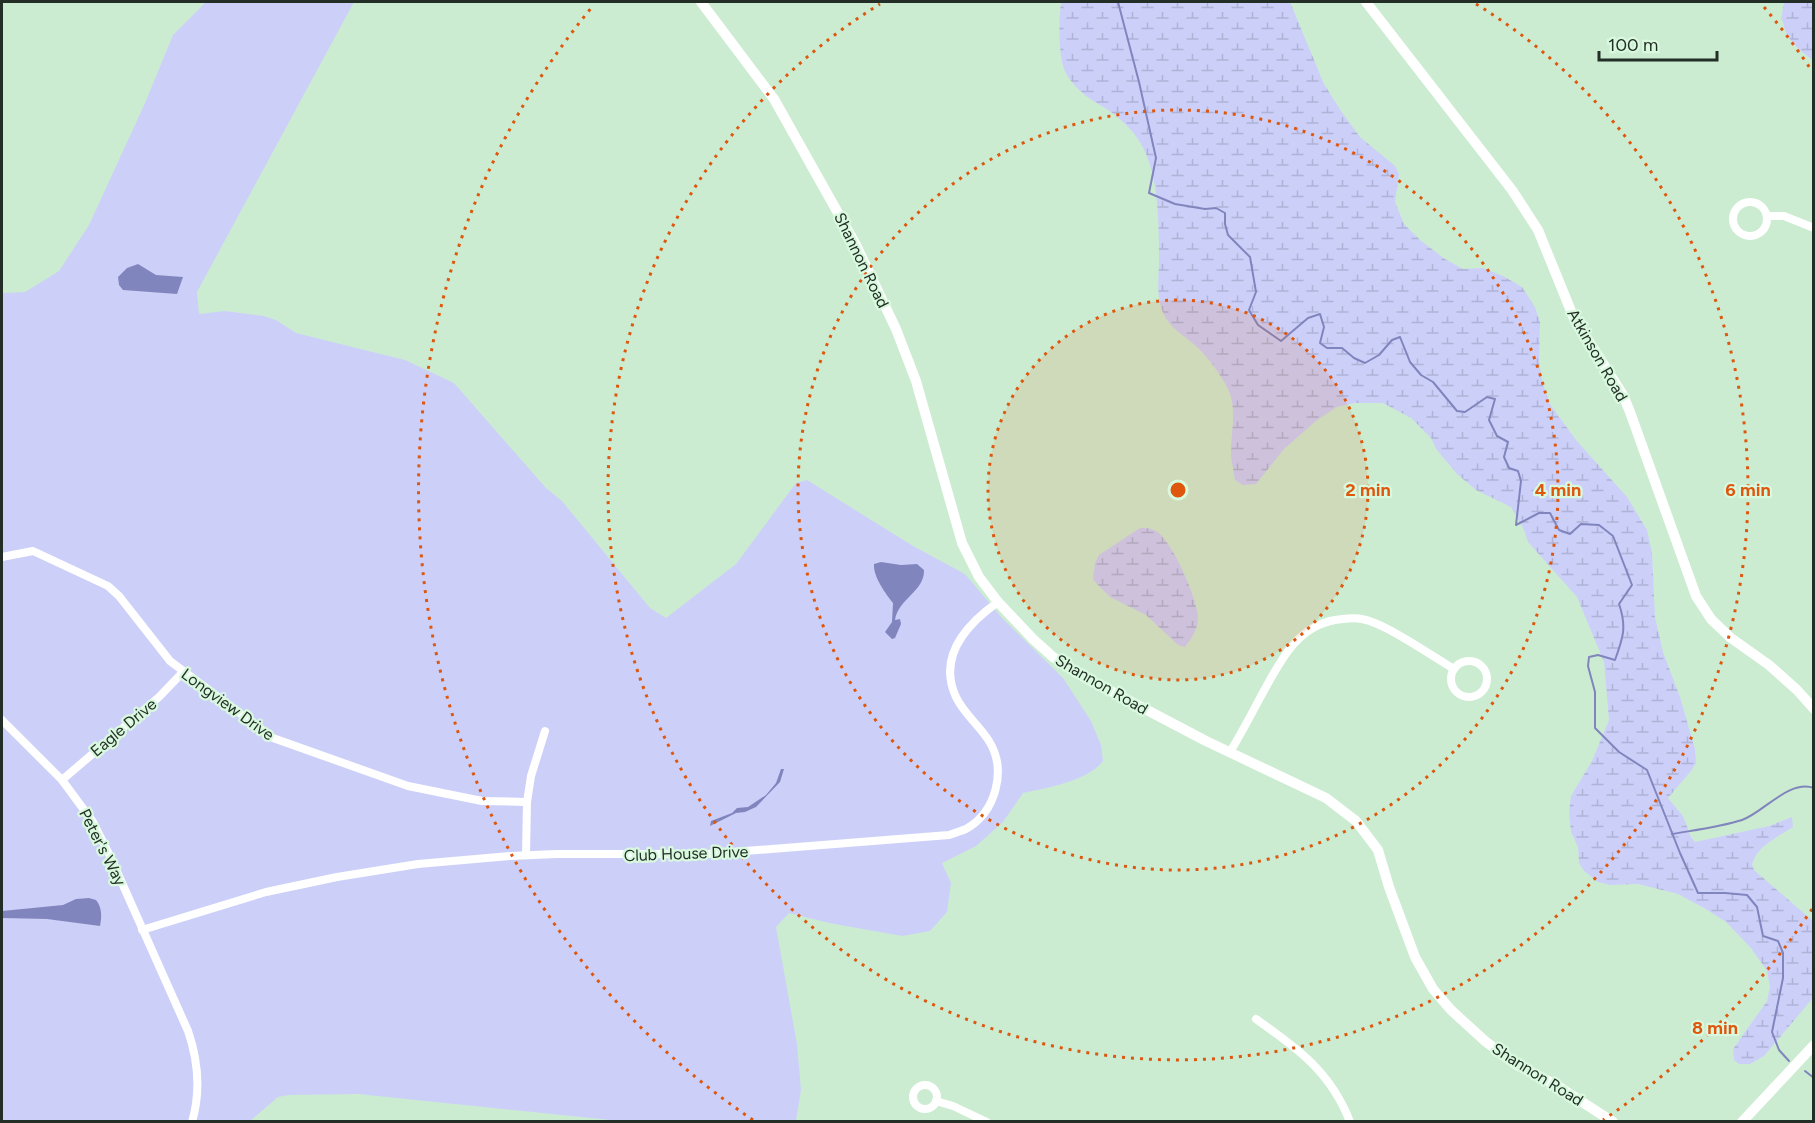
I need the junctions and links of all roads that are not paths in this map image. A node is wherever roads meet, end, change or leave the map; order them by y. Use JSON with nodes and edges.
{"nodes":[{"id":1,"x":701,"y":2,"type":"edge"},
{"id":2,"x":1366,"y":2,"type":"edge"},
{"id":3,"x":1767,"y":216,"type":"junction"},
{"id":4,"x":1814,"y":228,"type":"edge"},
{"id":5,"x":2,"y":558,"type":"edge"},
{"id":6,"x":998,"y":602,"type":"junction"},
{"id":7,"x":1454,"y":669,"type":"junction"},
{"id":8,"x":183,"y":672,"type":"junction"},
{"id":9,"x":1814,"y":709,"type":"edge"},
{"id":10,"x":2,"y":720,"type":"edge"},
{"id":11,"x":545,"y":731,"type":"dead end"},
{"id":12,"x":1230,"y":752,"type":"junction"},
{"id":13,"x":62,"y":780,"type":"junction"},
{"id":14,"x":527,"y":802,"type":"junction"},
{"id":15,"x":526,"y":855,"type":"junction"},
{"id":16,"x":142,"y":930,"type":"junction"},
{"id":17,"x":1256,"y":1019,"type":"dead end"},
{"id":18,"x":1814,"y":1045,"type":"edge"},
{"id":19,"x":936,"y":1101,"type":"dead end"},
{"id":20,"x":192,"y":1122,"type":"edge"},
{"id":21,"x":987,"y":1122,"type":"edge"},
{"id":22,"x":1350,"y":1122,"type":"edge"},
{"id":23,"x":1613,"y":1122,"type":"edge"},
{"id":24,"x":1742,"y":1122,"type":"edge"}],
"edges":[{"from":1,"to":6,"type":"street","name":"Shannon Road"},
{"from":2,"to":9,"type":"street","name":"Atkinson Road"},
{"from":3,"to":3,"type":"street"},
{"from":3,"to":4,"type":"street"},
{"from":5,"to":8,"type":"street","name":"Longview Drive"},
{"from":6,"to":12,"type":"street","name":"Shannon Road"},
{"from":6,"to":15,"type":"street","name":"Club House Drive"},
{"from":7,"to":7,"type":"street"},
{"from":7,"to":12,"type":"street"},
{"from":8,"to":13,"type":"street","name":"Eagle Drive"},
{"from":8,"to":14,"type":"street","name":"Longview Drive"},
{"from":10,"to":13,"type":"street","name":"Peter's Way"},
{"from":11,"to":14,"type":"street"},
{"from":12,"to":23,"type":"street","name":"Shannon Road"},
{"from":13,"to":16,"type":"street","name":"Peter's Way"},
{"from":14,"to":15,"type":"street"},
{"from":15,"to":16,"type":"street","name":"Club House Drive"},
{"from":16,"to":20,"type":"street","name":"Peter's Way"},
{"from":17,"to":22,"type":"street"},
{"from":18,"to":24,"type":"street"},
{"from":19,"to":21,"type":"street"}]}
